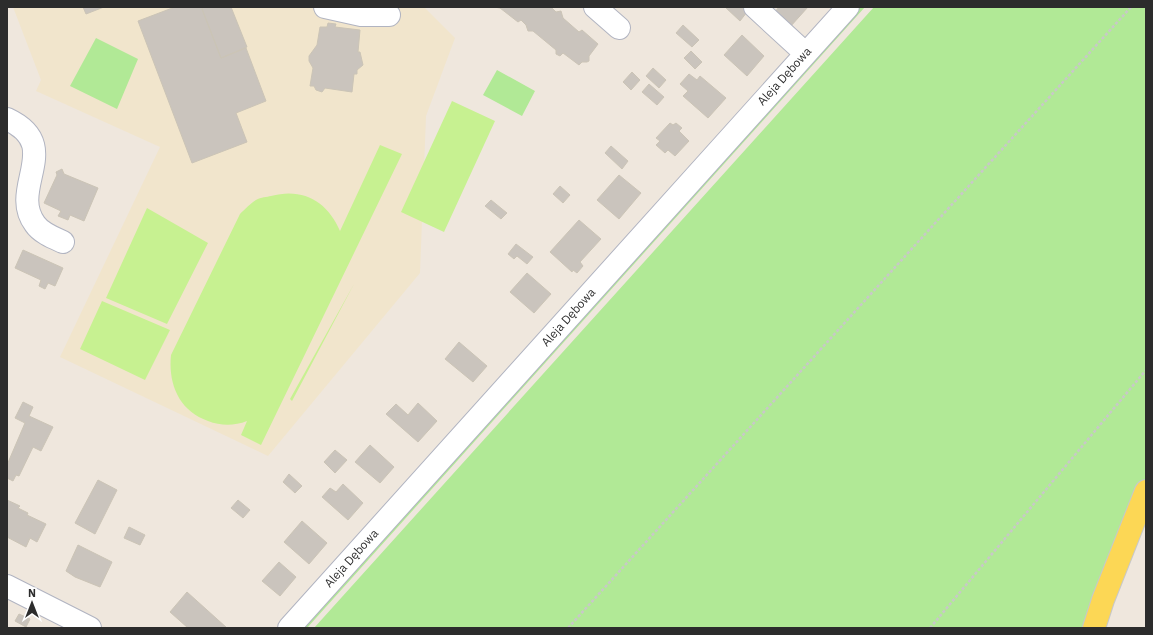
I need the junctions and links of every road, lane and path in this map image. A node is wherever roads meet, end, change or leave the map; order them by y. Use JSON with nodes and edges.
{"nodes":[{"id":1,"x":325,"y":7,"type":"edge"},
{"id":2,"x":595,"y":7,"type":"edge"},
{"id":3,"x":755,"y":7,"type":"edge"},
{"id":4,"x":848,"y":7,"type":"edge"},
{"id":5,"x":1130,"y":7,"type":"edge"},
{"id":6,"x":388,"y":15,"type":"dead end"},
{"id":7,"x":619,"y":28,"type":"dead end"},
{"id":8,"x":805,"y":53,"type":"junction"},
{"id":9,"x":7,"y":119,"type":"edge"},
{"id":10,"x":63,"y":242,"type":"dead end"},
{"id":11,"x":1146,"y":370,"type":"edge"},
{"id":12,"x":1146,"y":491,"type":"edge"},
{"id":13,"x":7,"y":586,"type":"edge"},
{"id":14,"x":90,"y":628,"type":"edge"},
{"id":15,"x":289,"y":628,"type":"edge"},
{"id":16,"x":568,"y":628,"type":"edge"},
{"id":17,"x":930,"y":628,"type":"edge"},
{"id":18,"x":1094,"y":628,"type":"edge"}],
"edges":[{"from":1,"to":6,"type":"street"},
{"from":2,"to":7,"type":"street"},
{"from":3,"to":8,"type":"street"},
{"from":4,"to":8,"type":"street","name":"Aleja Dębowa"},
{"from":5,"to":16,"type":"path"},
{"from":8,"to":15,"type":"street","name":"Aleja Dębowa"},
{"from":9,"to":10,"type":"street"},
{"from":11,"to":17,"type":"path"},
{"from":12,"to":18,"type":"main road"},
{"from":13,"to":14,"type":"street"}]}
